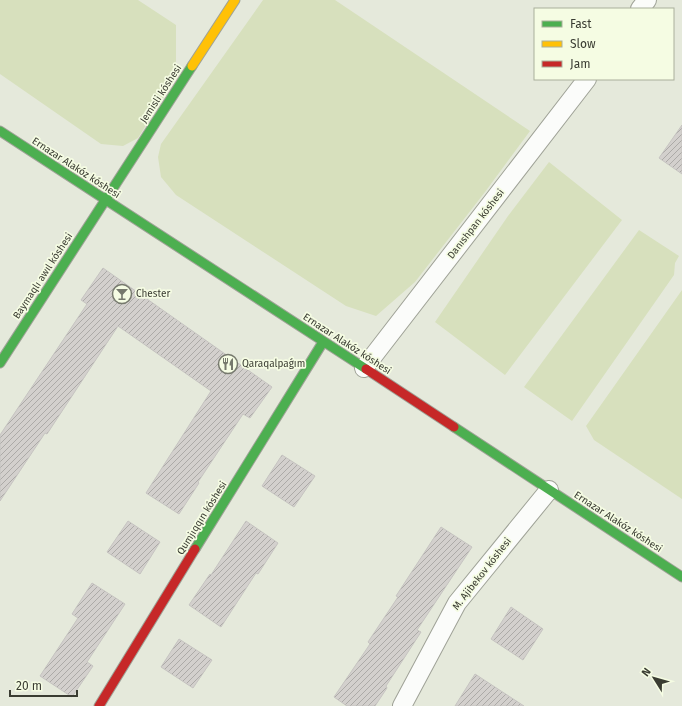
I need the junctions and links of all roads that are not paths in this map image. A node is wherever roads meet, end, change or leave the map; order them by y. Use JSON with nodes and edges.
{"nodes":[{"id":1,"x":235,"y":0,"type":"edge"},
{"id":2,"x":647,"y":0,"type":"edge"},
{"id":3,"x":641,"y":8,"type":"edge"},
{"id":4,"x":586,"y":80,"type":"edge"},
{"id":5,"x":0,"y":131,"type":"edge"},
{"id":6,"x":105,"y":200,"type":"junction"},
{"id":7,"x":323,"y":342,"type":"junction"},
{"id":8,"x":0,"y":363,"type":"edge"},
{"id":9,"x":364,"y":368,"type":"junction"},
{"id":10,"x":549,"y":490,"type":"junction"},
{"id":11,"x":682,"y":577,"type":"edge"},
{"id":12,"x":99,"y":706,"type":"edge"},
{"id":13,"x":402,"y":706,"type":"edge"}],
"edges":[{"from":1,"to":6,"type":"street","name":"Jemisli kóshesi"},
{"from":2,"to":3,"type":"street"},
{"from":4,"to":9,"type":"street","name":"Danıshpan kóshesi"},
{"from":5,"to":6,"type":"street","name":"Ernazar Alakóz kóshesi"},
{"from":6,"to":7,"type":"street","name":"Ernazar Alakóz kóshesi"},
{"from":6,"to":8,"type":"street","name":"Baymaqlı awıl kóshesi"},
{"from":7,"to":9,"type":"street","name":"Ernazar Alakóz kóshesi"},
{"from":7,"to":12,"type":"street","name":"Qumjıqqın kóshesi"},
{"from":9,"to":10,"type":"street","name":"Ernazar Alakóz kóshesi"},
{"from":10,"to":11,"type":"street","name":"Ernazar Alakóz kóshesi"},
{"from":10,"to":13,"type":"street","name":"M. Ajibekov kóshesi"}]}
